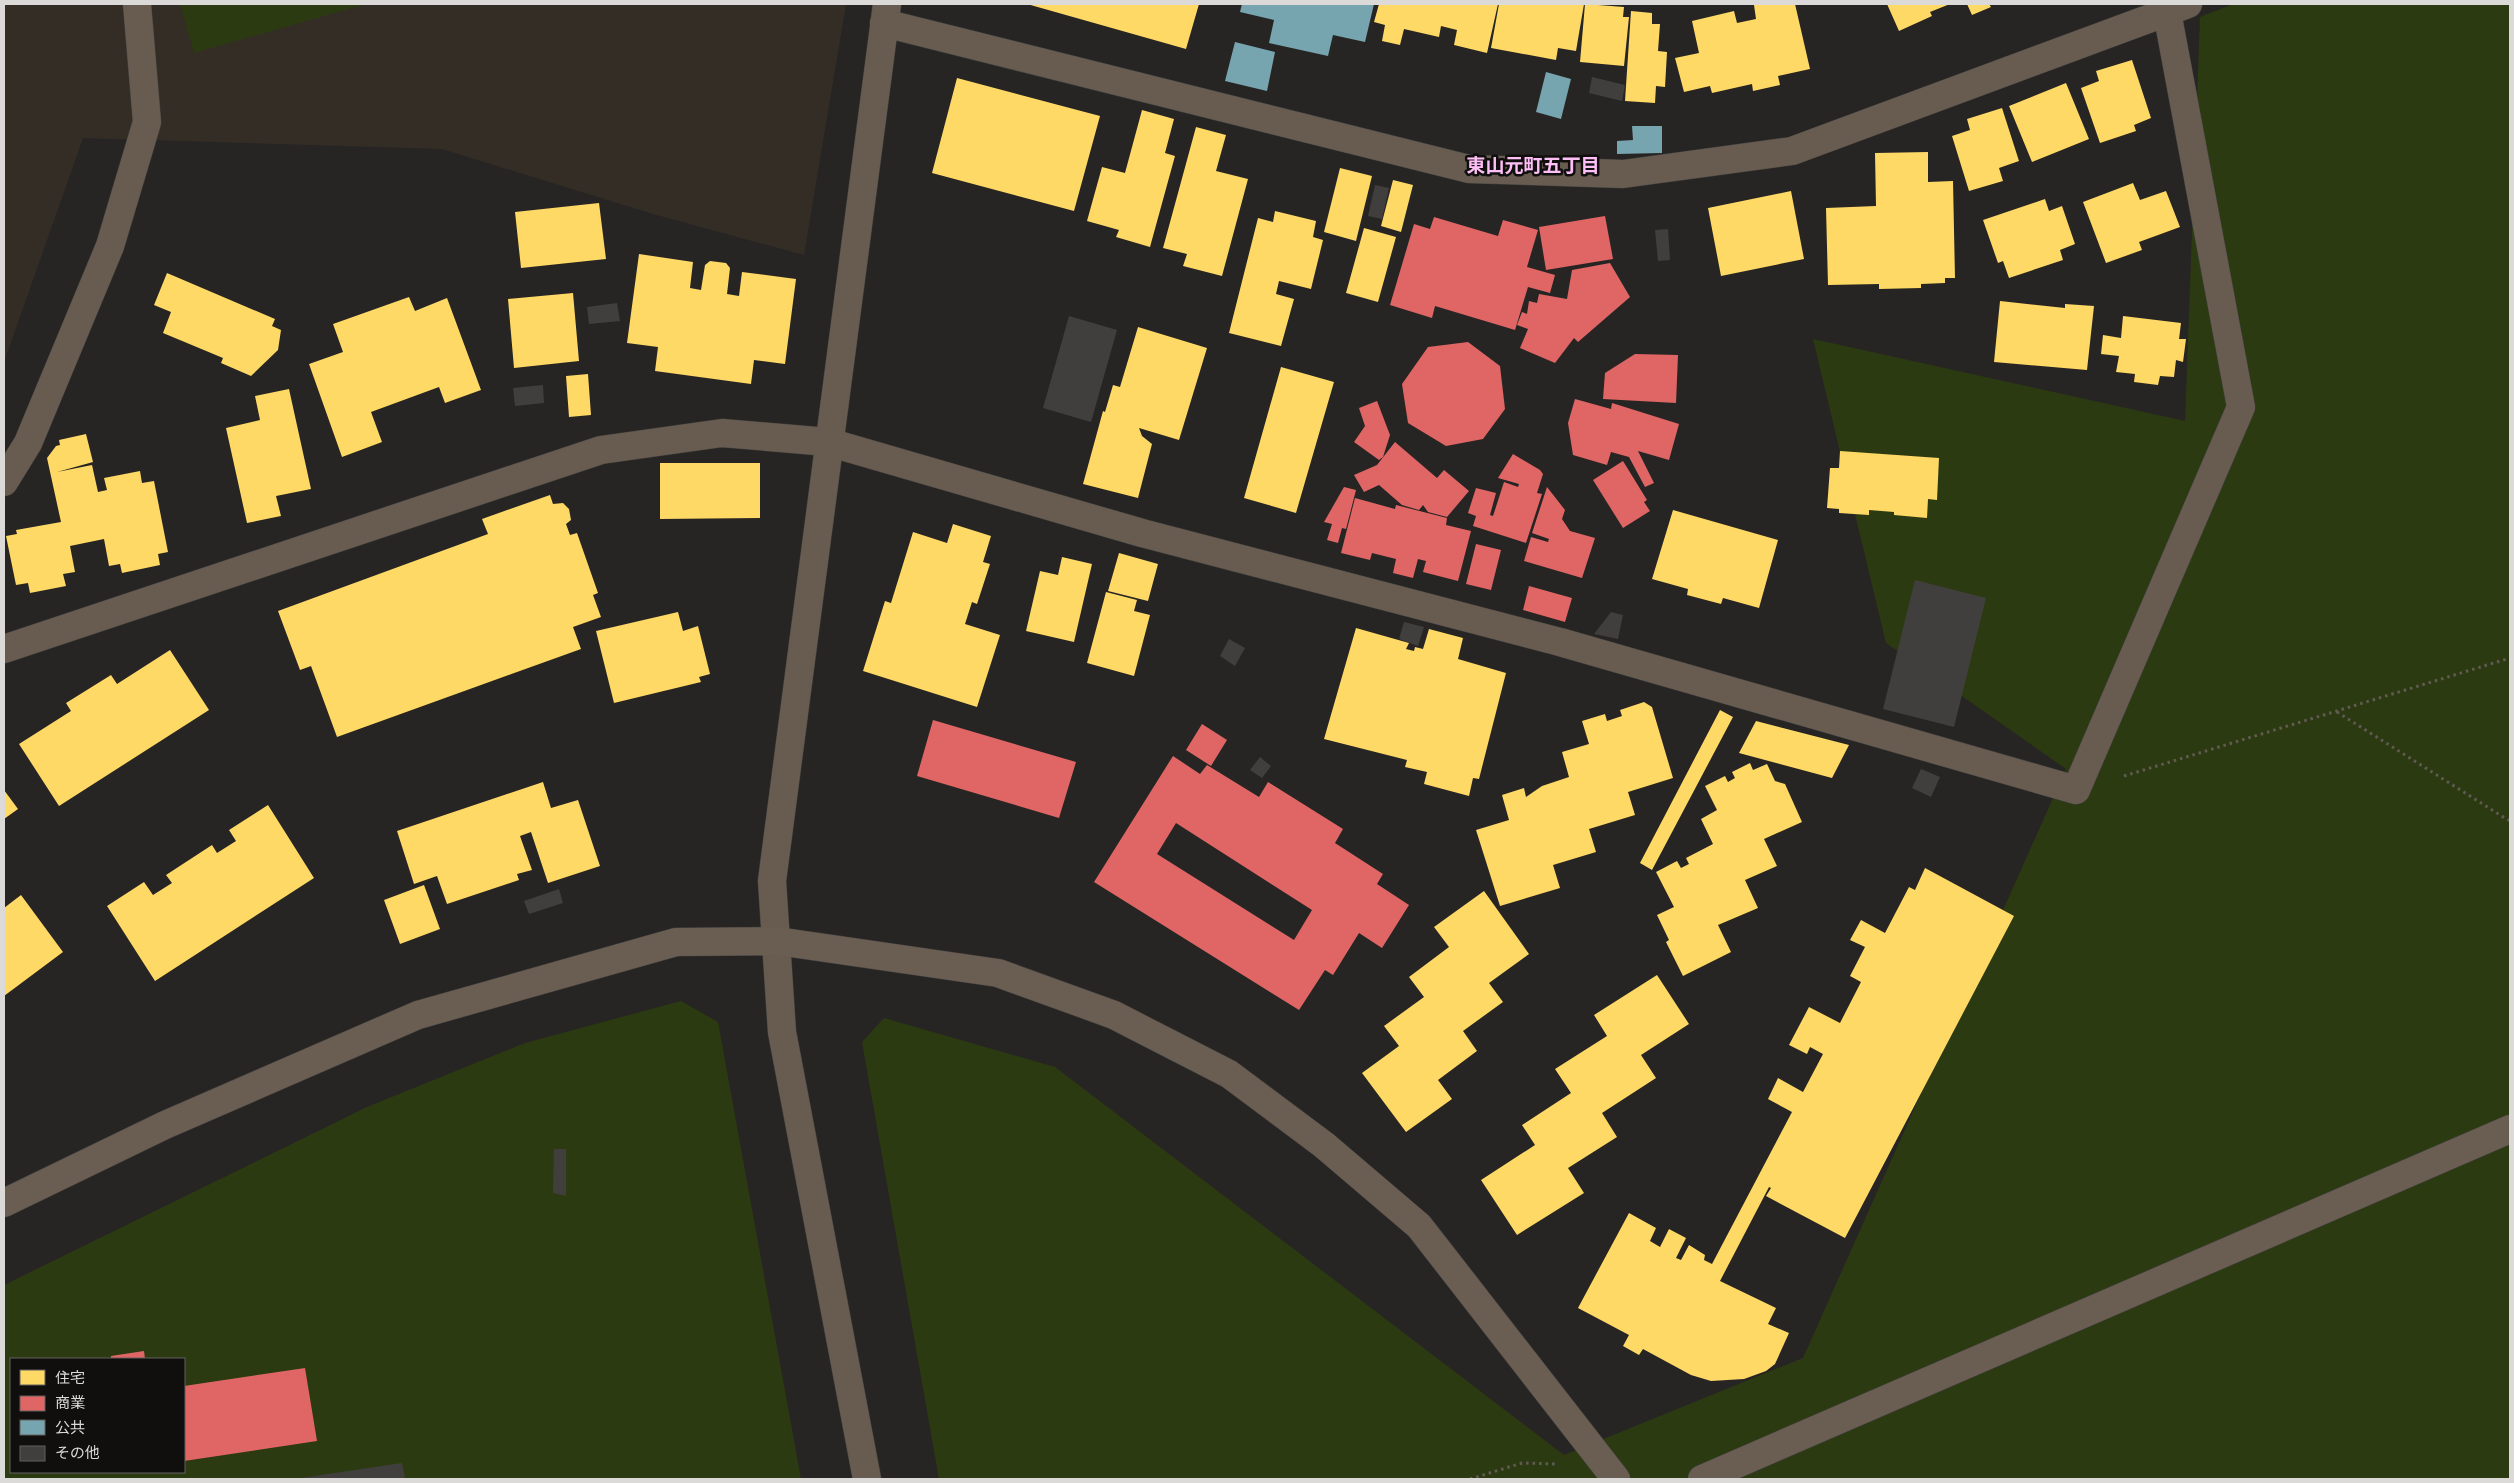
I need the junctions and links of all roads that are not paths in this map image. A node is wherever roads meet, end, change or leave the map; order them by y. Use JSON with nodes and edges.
{"nodes":[{"id":1,"x":137,"y":4,"type":"edge"},
{"id":2,"x":2177,"y":8,"type":"edge"},
{"id":3,"x":886,"y":13,"type":"edge"},
{"id":4,"x":828,"y":442,"type":"junction"},
{"id":5,"x":4,"y":482,"type":"edge"},
{"id":6,"x":4,"y":649,"type":"edge"},
{"id":7,"x":777,"y":941,"type":"junction"},
{"id":8,"x":2510,"y":1130,"type":"edge"},
{"id":9,"x":4,"y":1203,"type":"edge"},
{"id":10,"x":1611,"y":1472,"type":"edge"},
{"id":11,"x":867,"y":1479,"type":"edge"},
{"id":12,"x":1702,"y":1479,"type":"edge"}],
"edges":[{"from":1,"to":5,"type":"street"},
{"from":2,"to":3,"type":"street"},
{"from":2,"to":4,"type":"street"},
{"from":3,"to":4,"type":"street"},
{"from":4,"to":6,"type":"street"},
{"from":4,"to":7,"type":"street"},
{"from":7,"to":9,"type":"street"},
{"from":7,"to":10,"type":"street"},
{"from":7,"to":11,"type":"street"},
{"from":8,"to":12,"type":"street"}]}
